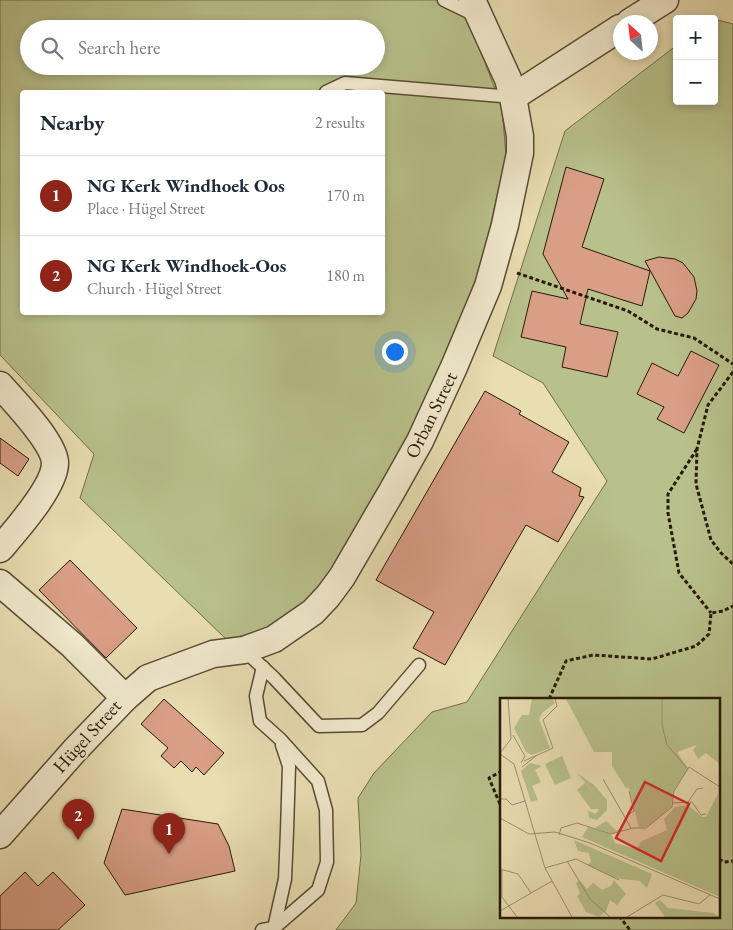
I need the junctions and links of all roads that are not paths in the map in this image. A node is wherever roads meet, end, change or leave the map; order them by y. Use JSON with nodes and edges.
{"nodes":[{"id":1,"x":444,"y":0,"type":"edge"},
{"id":2,"x":665,"y":0,"type":"edge"},
{"id":3,"x":476,"y":8,"type":"edge"},
{"id":4,"x":641,"y":15,"type":"edge"},
{"id":5,"x":613,"y":33,"type":"edge"},
{"id":6,"x":330,"y":90,"type":"edge"},
{"id":7,"x":514,"y":97,"type":"junction"},
{"id":8,"x":0,"y":385,"type":"edge"},
{"id":9,"x":0,"y":548,"type":"edge"},
{"id":10,"x":0,"y":583,"type":"edge"},
{"id":11,"x":253,"y":659,"type":"junction"},
{"id":12,"x":419,"y":665,"type":"dead end"},
{"id":13,"x":125,"y":698,"type":"junction"},
{"id":14,"x":280,"y":739,"type":"junction"},
{"id":15,"x":0,"y":835,"type":"edge"},
{"id":16,"x":268,"y":929,"type":"edge"}],
"edges":[{"from":1,"to":3,"type":"lane"},
{"from":2,"to":4,"type":"street"},
{"from":3,"to":7,"type":"street","name":"Orban Street"},
{"from":5,"to":7,"type":"street"},
{"from":6,"to":7,"type":"lane"},
{"from":7,"to":11,"type":"street","name":"Orban Street"},
{"from":8,"to":9,"type":"street"},
{"from":10,"to":13,"type":"street","name":"Hügel Street"},
{"from":11,"to":12,"type":"lane"},
{"from":11,"to":13,"type":"street","name":"Orban Street"},
{"from":11,"to":14,"type":"lane"},
{"from":13,"to":15,"type":"street","name":"Hügel Street"},
{"from":14,"to":16,"type":"lane"},
{"from":14,"to":16,"type":"lane"}]}
